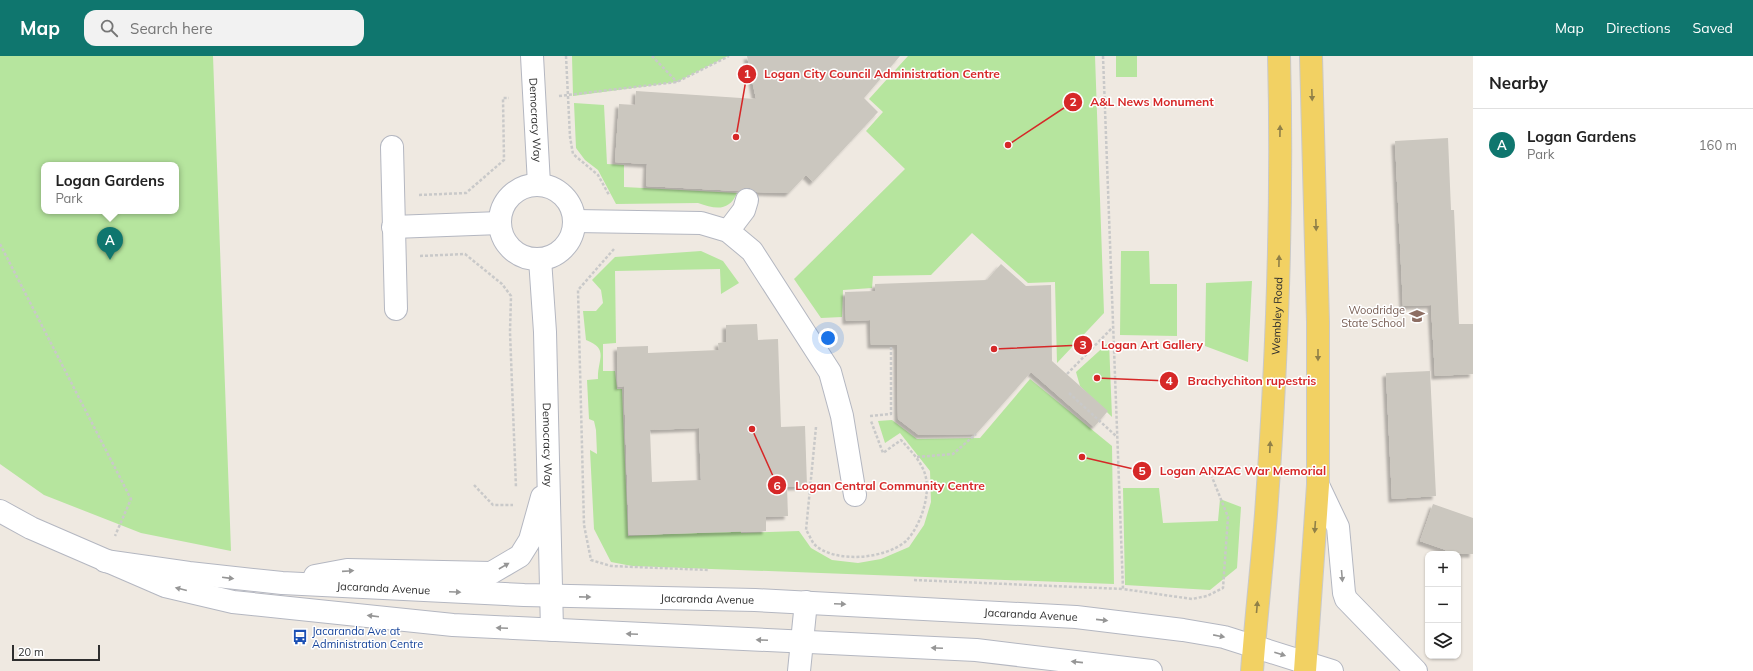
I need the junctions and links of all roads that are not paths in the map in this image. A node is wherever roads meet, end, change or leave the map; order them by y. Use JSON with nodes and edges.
{"nodes":[{"id":1,"x":532,"y":56,"type":"edge"},
{"id":2,"x":1279,"y":56,"type":"edge"},
{"id":3,"x":1311,"y":56,"type":"edge"},
{"id":4,"x":392,"y":147,"type":"dead end"},
{"id":5,"x":539,"y":184,"type":"junction"},
{"id":6,"x":747,"y":200,"type":"dead end"},
{"id":7,"x":575,"y":221,"type":"junction"},
{"id":8,"x":500,"y":223,"type":"junction"},
{"id":9,"x":394,"y":227,"type":"junction"},
{"id":10,"x":728,"y":231,"type":"junction"},
{"id":11,"x":540,"y":260,"type":"junction"},
{"id":12,"x":396,"y":309,"type":"dead end"},
{"id":13,"x":548,"y":474,"type":"junction"},
{"id":14,"x":1318,"y":485,"type":"junction"},
{"id":15,"x":855,"y":495,"type":"dead end"},
{"id":16,"x":0,"y":511,"type":"edge"},
{"id":17,"x":105,"y":561,"type":"junction"},
{"id":18,"x":282,"y":583,"type":"junction"},
{"id":19,"x":552,"y":596,"type":"junction"},
{"id":20,"x":806,"y":602,"type":"junction"},
{"id":21,"x":552,"y":630,"type":"junction"},
{"id":22,"x":801,"y":642,"type":"junction"},
{"id":23,"x":1254,"y":646,"type":"junction"},
{"id":24,"x":1305,"y":667,"type":"edge"},
{"id":25,"x":1119,"y":668,"type":"edge"},
{"id":26,"x":799,"y":671,"type":"edge"},
{"id":27,"x":1151,"y":671,"type":"edge"},
{"id":28,"x":1252,"y":671,"type":"edge"},
{"id":29,"x":1332,"y":671,"type":"edge"},
{"id":30,"x":1416,"y":671,"type":"edge"}],
"edges":[{"from":1,"to":5,"type":"street","name":"Democracy Way"},
{"from":23,"to":2,"type":"main road","name":"Wembley Road","one_way":true},
{"from":3,"to":14,"type":"main road","one_way":true},
{"from":4,"to":9,"type":"street"},
{"from":5,"to":7,"type":"street"},
{"from":5,"to":8,"type":"street"},
{"from":6,"to":10,"type":"street"},
{"from":7,"to":10,"type":"street"},
{"from":7,"to":11,"type":"street"},
{"from":8,"to":9,"type":"street"},
{"from":8,"to":11,"type":"street"},
{"from":9,"to":12,"type":"street"},
{"from":10,"to":15,"type":"street"},
{"from":11,"to":13,"type":"street","name":"Democracy Way"},
{"from":18,"to":13,"type":"street","one_way":true},
{"from":13,"to":19,"type":"street","name":"Democracy Way"},
{"from":14,"to":24,"type":"main road","one_way":true},
{"from":14,"to":30,"type":"street","one_way":true},
{"from":16,"to":17,"type":"street","name":"Jacaranda Avenue"},
{"from":17,"to":18,"type":"street","name":"Jacaranda Avenue","one_way":true},
{"from":21,"to":17,"type":"street","name":"Jacaranda Avenue","one_way":true},
{"from":18,"to":19,"type":"street","name":"Jacaranda Avenue","one_way":true},
{"from":19,"to":20,"type":"street","name":"Jacaranda Avenue","one_way":true},
{"from":19,"to":21,"type":"street","name":"Democracy Way"},
{"from":20,"to":22,"type":"street"},
{"from":20,"to":23,"type":"street","name":"Jacaranda Avenue","one_way":true},
{"from":22,"to":21,"type":"street","name":"Jacaranda Avenue","one_way":true},
{"from":25,"to":22,"type":"street","name":"Jacaranda Avenue","one_way":true},
{"from":22,"to":26,"type":"street"},
{"from":23,"to":24,"type":"street","name":"Jacaranda Avenue","one_way":true},
{"from":23,"to":28,"type":"main road","name":"Wembley Road"},
{"from":24,"to":29,"type":"street","name":"Jacaranda Avenue"},
{"from":25,"to":27,"type":"street","name":"Jacaranda Avenue"}]}
